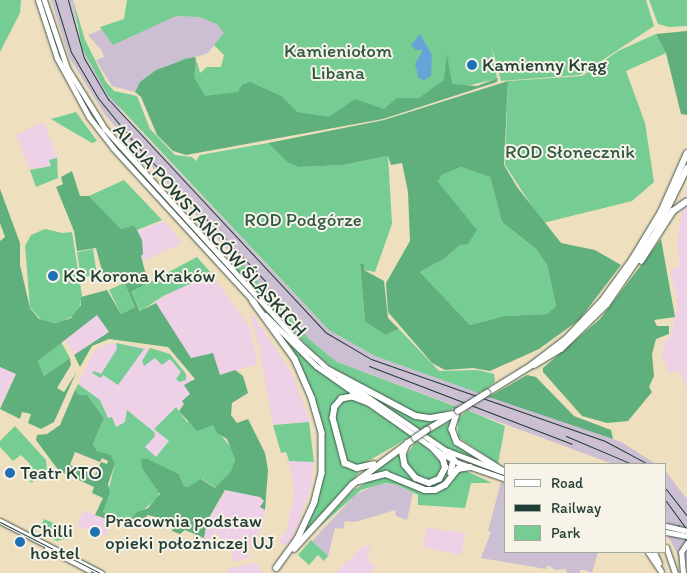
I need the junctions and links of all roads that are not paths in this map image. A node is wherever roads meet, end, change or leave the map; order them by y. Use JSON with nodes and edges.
{"nodes":[{"id":1,"x":38,"y":0,"type":"edge"},
{"id":2,"x":44,"y":0,"type":"edge"},
{"id":3,"x":687,"y":153,"type":"edge"},
{"id":4,"x":687,"y":168,"type":"edge"},
{"id":5,"x":678,"y":182,"type":"junction"},
{"id":6,"x":673,"y":193,"type":"junction"},
{"id":7,"x":686,"y":202,"type":"edge"},
{"id":8,"x":635,"y":248,"type":"dead end"},
{"id":9,"x":626,"y":277,"type":"junction"},
{"id":10,"x":253,"y":301,"type":"junction"},
{"id":11,"x":602,"y":301,"type":"junction"},
{"id":12,"x":532,"y":365,"type":"junction"},
{"id":13,"x":328,"y":370,"type":"junction"},
{"id":14,"x":368,"y":403,"type":"junction"},
{"id":15,"x":456,"y":412,"type":"junction"},
{"id":16,"x":416,"y":436,"type":"junction"},
{"id":17,"x":431,"y":446,"type":"junction"},
{"id":18,"x":449,"y":452,"type":"junction"},
{"id":19,"x":380,"y":461,"type":"junction"},
{"id":20,"x":454,"y":461,"type":"junction"},
{"id":21,"x":470,"y":467,"type":"junction"},
{"id":22,"x":504,"y":471,"type":"edge"},
{"id":23,"x":504,"y":472,"type":"edge"},
{"id":24,"x":450,"y":476,"type":"junction"},
{"id":25,"x":504,"y":478,"type":"edge"},
{"id":26,"x":352,"y":484,"type":"junction"},
{"id":27,"x":0,"y":521,"type":"edge"},
{"id":28,"x":0,"y":525,"type":"edge"},
{"id":29,"x":667,"y":526,"type":"edge"},
{"id":30,"x":687,"y":531,"type":"edge"},
{"id":31,"x":667,"y":532,"type":"edge"},
{"id":32,"x":687,"y":536,"type":"edge"},
{"id":33,"x":687,"y":543,"type":"edge"},
{"id":34,"x":667,"y":550,"type":"edge"},
{"id":35,"x":649,"y":553,"type":"edge"},
{"id":36,"x":654,"y":553,"type":"edge"},
{"id":37,"x":275,"y":570,"type":"edge"},
{"id":38,"x":662,"y":572,"type":"edge"},
{"id":39,"x":95,"y":573,"type":"edge"},
{"id":40,"x":101,"y":573,"type":"edge"},
{"id":41,"x":675,"y":573,"type":"edge"},
{"id":42,"x":684,"y":573,"type":"edge"}],
"edges":[{"from":1,"to":10,"type":"main road","name":"ALEJA POWSTAŃCÓW ŚLĄSKICH"},
{"from":2,"to":13,"type":"main road","name":"ALEJA POWSTAŃCÓW ŚLĄSKICH"},
{"from":3,"to":5,"type":"main road"},
{"from":4,"to":5,"type":"main road"},
{"from":5,"to":6,"type":"main road"},
{"from":6,"to":9,"type":"main road"},
{"from":6,"to":11,"type":"main road"},
{"from":7,"to":9,"type":"main road"},
{"from":8,"to":11,"type":"main road"},
{"from":9,"to":12,"type":"main road"},
{"from":10,"to":14,"type":"main road","name":"ALEJA POWSTAŃCÓW ŚLĄSKICH"},
{"from":10,"to":37,"type":"main road"},
{"from":11,"to":12,"type":"main road"},
{"from":12,"to":15,"type":"main road","bridge":true},
{"from":13,"to":15,"type":"main road"},
{"from":13,"to":16,"type":"main road","name":"ALEJA POWSTAŃCÓW ŚLĄSKICH"},
{"from":14,"to":16,"type":"main road","name":"ALEJA POWSTAŃCÓW ŚLĄSKICH"},
{"from":14,"to":19,"type":"main road"},
{"from":15,"to":16,"type":"main road","bridge":true},
{"from":15,"to":22,"type":"main road"},
{"from":16,"to":17,"type":"main road"},
{"from":16,"to":17,"type":"main road"},
{"from":16,"to":18,"type":"main road"},
{"from":16,"to":19,"type":"main road"},
{"from":17,"to":20,"type":"main road"},
{"from":18,"to":20,"type":"main road"},
{"from":18,"to":23,"type":"main road"},
{"from":19,"to":26,"type":"main road"},
{"from":20,"to":21,"type":"main road"},
{"from":20,"to":24,"type":"main road"},
{"from":21,"to":24,"type":"main road"},
{"from":21,"to":25,"type":"main road"},
{"from":24,"to":26,"type":"main road"},
{"from":26,"to":37,"type":"main road"},
{"from":27,"to":40,"type":"main road"},
{"from":28,"to":39,"type":"main road"},
{"from":29,"to":30,"type":"main road","bridge":true},
{"from":31,"to":32,"type":"main road","bridge":true},
{"from":33,"to":42,"type":"main road","bridge":true},
{"from":34,"to":41,"type":"main road"},
{"from":35,"to":38,"type":"main road"},
{"from":36,"to":38,"type":"main road"}]}
